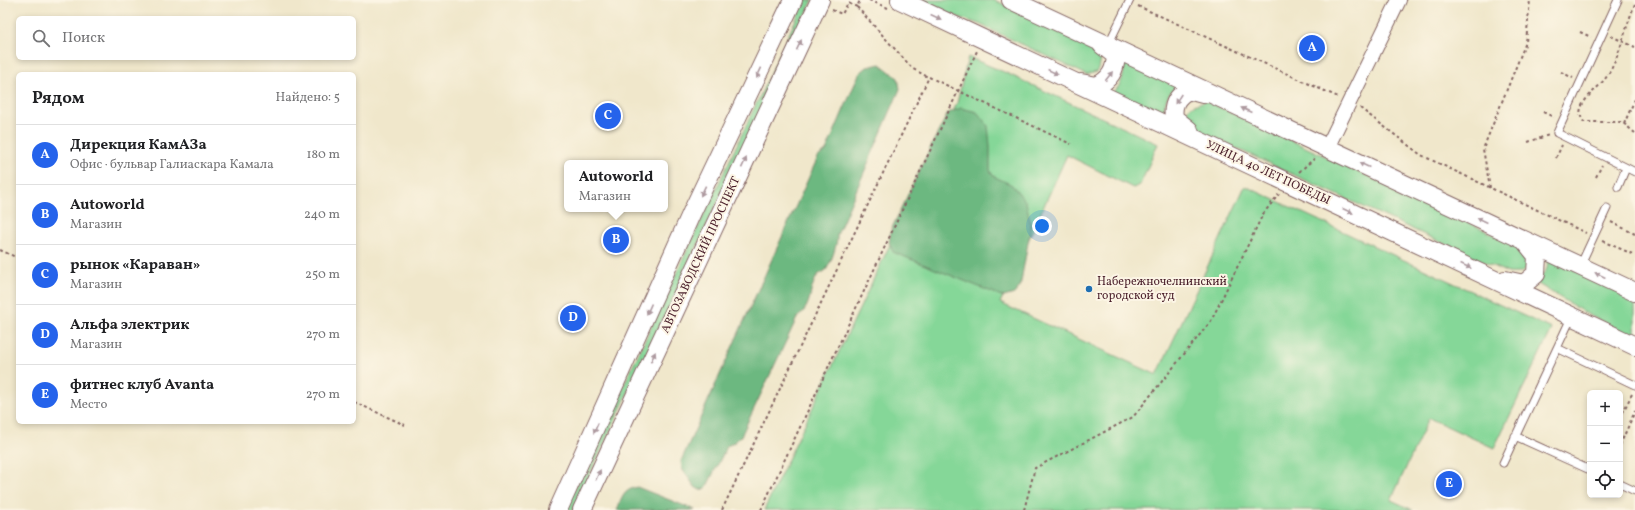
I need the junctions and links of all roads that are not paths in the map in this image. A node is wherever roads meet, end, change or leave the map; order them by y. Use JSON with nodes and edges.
{"nodes":[{"id":1,"x":793,"y":0,"type":"edge"},
{"id":2,"x":900,"y":0,"type":"edge"},
{"id":3,"x":1011,"y":0,"type":"edge"},
{"id":4,"x":1399,"y":0,"type":"edge"},
{"id":5,"x":1618,"y":0,"type":"edge"},
{"id":6,"x":1129,"y":1,"type":"edge"},
{"id":7,"x":826,"y":5,"type":"edge"},
{"id":8,"x":1101,"y":42,"type":"junction"},
{"id":9,"x":1074,"y":82,"type":"junction"},
{"id":10,"x":1225,"y":100,"type":"junction"},
{"id":11,"x":1205,"y":143,"type":"junction"},
{"id":12,"x":1327,"y":148,"type":"junction"},
{"id":13,"x":1626,"y":168,"type":"junction"},
{"id":14,"x":1635,"y":172,"type":"edge"},
{"id":15,"x":1618,"y":187,"type":"dead end"},
{"id":16,"x":1607,"y":208,"type":"dead end"},
{"id":17,"x":1524,"y":240,"type":"junction"},
{"id":18,"x":1580,"y":266,"type":"junction"},
{"id":19,"x":1489,"y":277,"type":"junction"},
{"id":20,"x":1635,"y":292,"type":"edge"},
{"id":21,"x":1572,"y":316,"type":"junction"},
{"id":22,"x":1635,"y":346,"type":"edge"},
{"id":23,"x":1557,"y":348,"type":"junction"},
{"id":24,"x":1635,"y":385,"type":"edge"},
{"id":25,"x":1515,"y":436,"type":"junction"},
{"id":26,"x":1503,"y":463,"type":"dead end"},
{"id":27,"x":1587,"y":469,"type":"edge"},
{"id":28,"x":1623,"y":485,"type":"edge"},
{"id":29,"x":1635,"y":491,"type":"edge"},
{"id":30,"x":558,"y":510,"type":"edge"},
{"id":31,"x":582,"y":510,"type":"edge"}],
"edges":[{"from":1,"to":30,"type":"street","name":"АВТОЗАВОДСКИЙ ПРОСПЕКТ","one_way":true},
{"from":2,"to":9,"type":"street","name":"УЛИЦА 40 ЛЕТ ПОБЕДЫ","one_way":true},
{"from":3,"to":8,"type":"street"},
{"from":4,"to":12,"type":"street"},
{"from":5,"to":13,"type":"lane"},
{"from":6,"to":8,"type":"lane"},
{"from":31,"to":7,"type":"street","name":"АВТОЗАВОДСКИЙ ПРОСПЕКТ","one_way":true},
{"from":9,"to":8,"type":"street","one_way":true},
{"from":8,"to":10,"type":"street"},
{"from":9,"to":11,"type":"street","name":"УЛИЦА 40 ЛЕТ ПОБЕДЫ"},
{"from":10,"to":11,"type":"street","one_way":true},
{"from":12,"to":10,"type":"street","one_way":true},
{"from":11,"to":19,"type":"street","name":"УЛИЦА 40 ЛЕТ ПОБЕДЫ","one_way":true},
{"from":17,"to":12,"type":"street","one_way":true},
{"from":13,"to":14,"type":"lane"},
{"from":13,"to":15,"type":"lane"},
{"from":16,"to":18,"type":"lane"},
{"from":17,"to":18,"type":"street"},
{"from":17,"to":19,"type":"street"},
{"from":20,"to":18,"type":"street","one_way":true},
{"from":19,"to":21,"type":"street","name":"УЛИЦА 40 ЛЕТ ПОБЕДЫ"},
{"from":21,"to":22,"type":"street","name":"УЛИЦА 40 ЛЕТ ПОБЕДЫ"},
{"from":21,"to":23,"type":"lane"},
{"from":23,"to":24,"type":"lane"},
{"from":23,"to":25,"type":"lane"},
{"from":25,"to":26,"type":"lane"},
{"from":25,"to":27,"type":"lane"},
{"from":28,"to":29,"type":"lane"}]}
